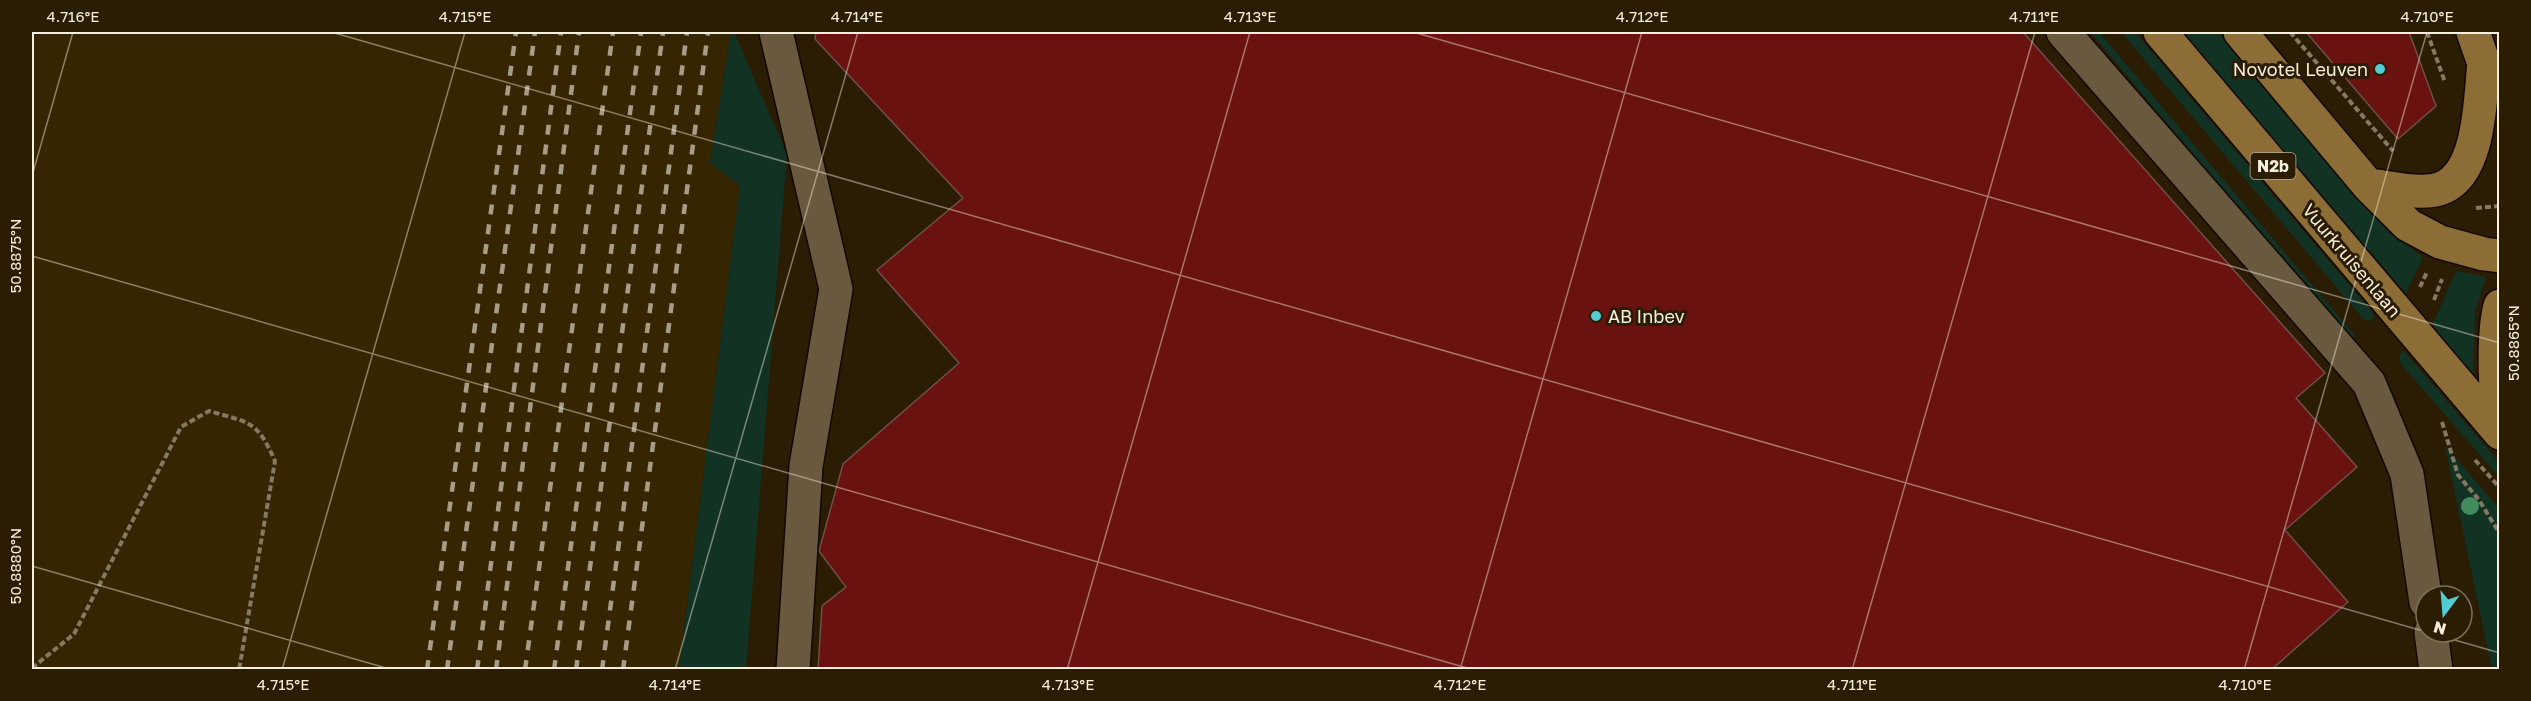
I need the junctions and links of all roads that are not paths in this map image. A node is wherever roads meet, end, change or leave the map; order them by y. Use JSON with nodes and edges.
{"nodes":[{"id":1,"x":776,"y":32,"type":"edge"},
{"id":2,"x":796,"y":32,"type":"edge"},
{"id":3,"x":2063,"y":32,"type":"edge"},
{"id":4,"x":2160,"y":32,"type":"edge"},
{"id":5,"x":2240,"y":32,"type":"edge"},
{"id":6,"x":2473,"y":32,"type":"edge"},
{"id":7,"x":2484,"y":62,"type":"junction"},
{"id":8,"x":785,"y":69,"type":"junction"},
{"id":9,"x":2499,"y":109,"type":"edge"},
{"id":10,"x":2368,"y":185,"type":"junction"},
{"id":11,"x":2499,"y":256,"type":"edge"},
{"id":12,"x":2499,"y":306,"type":"edge"},
{"id":13,"x":2498,"y":346,"type":"edge"},
{"id":14,"x":2499,"y":409,"type":"edge"},
{"id":15,"x":2499,"y":433,"type":"edge"},
{"id":16,"x":2423,"y":584,"type":"edge"},
{"id":17,"x":2433,"y":644,"type":"edge"},
{"id":18,"x":793,"y":669,"type":"edge"},
{"id":19,"x":2436,"y":669,"type":"edge"}],
"edges":[{"from":1,"to":8,"type":"lane"},
{"from":2,"to":8,"type":"lane"},
{"from":3,"to":16,"type":"lane"},
{"from":4,"to":15,"type":"main road","name":"Vuurkruisenlaan","number":"N2b"},
{"from":5,"to":10,"type":"main road"},
{"from":6,"to":7,"type":"main road"},
{"from":7,"to":9,"type":"main road"},
{"from":7,"to":10,"type":"main road"},
{"from":8,"to":18,"type":"lane"},
{"from":10,"to":11,"type":"main road"},
{"from":12,"to":13,"type":"main road"},
{"from":13,"to":14,"type":"main road"},
{"from":17,"to":19,"type":"lane"}]}
